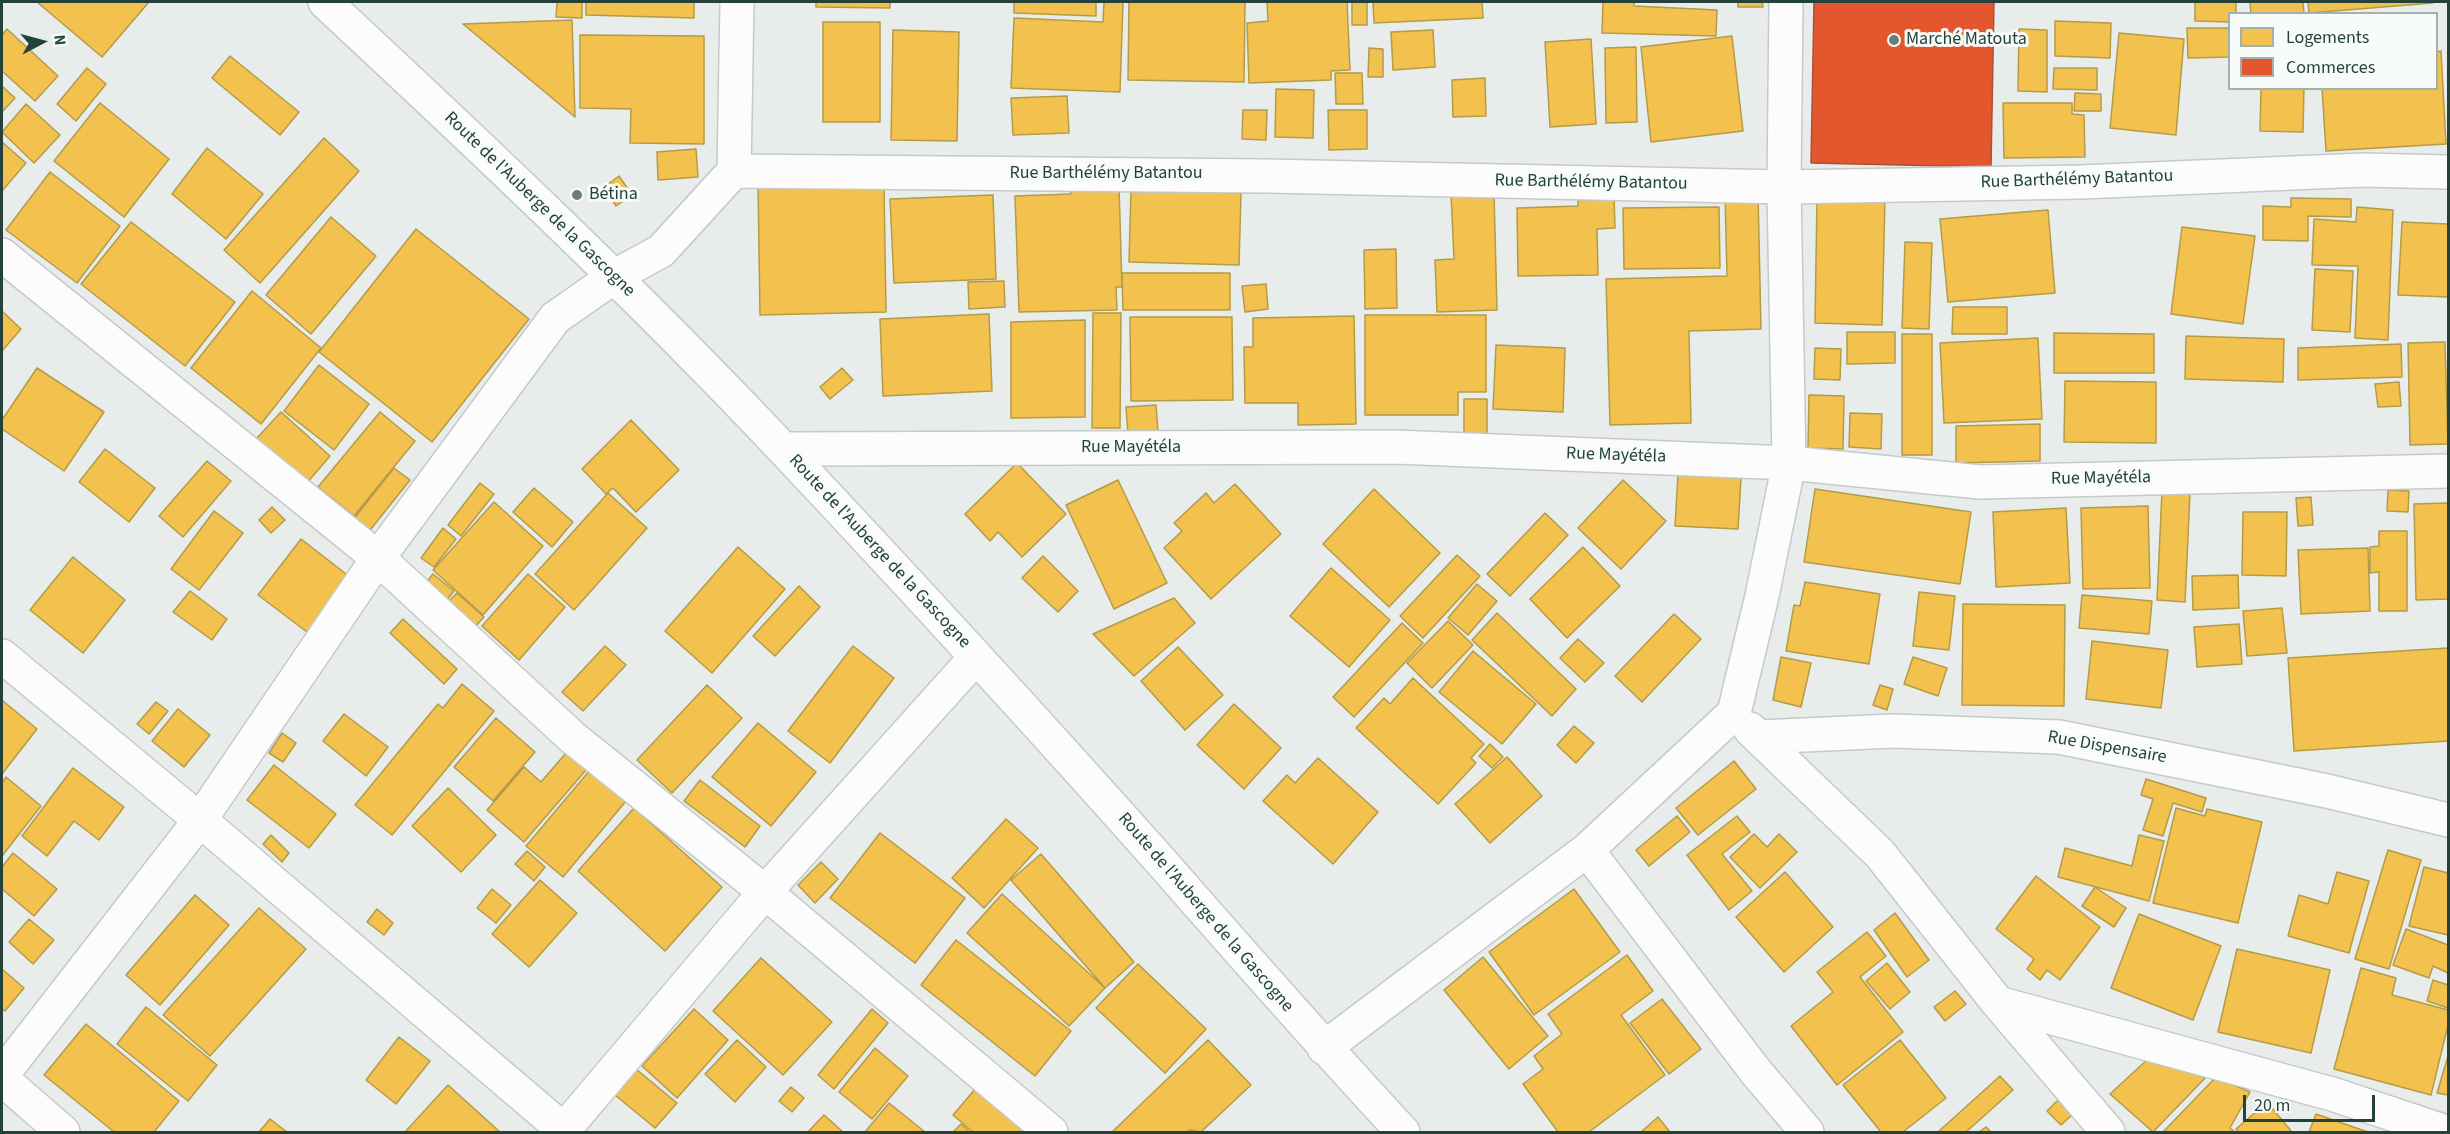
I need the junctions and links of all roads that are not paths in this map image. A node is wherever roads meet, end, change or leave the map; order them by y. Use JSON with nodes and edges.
{"nodes":[{"id":1,"x":325,"y":2,"type":"edge"},
{"id":2,"x":737,"y":2,"type":"edge"},
{"id":3,"x":1786,"y":2,"type":"edge"},
{"id":4,"x":734,"y":171,"type":"junction"},
{"id":5,"x":2448,"y":172,"type":"edge"},
{"id":6,"x":1784,"y":187,"type":"junction"},
{"id":7,"x":2,"y":255,"type":"edge"},
{"id":8,"x":615,"y":276,"type":"junction"},
{"id":9,"x":783,"y":449,"type":"junction"},
{"id":10,"x":1789,"y":463,"type":"junction"},
{"id":11,"x":2448,"y":471,"type":"edge"},
{"id":12,"x":378,"y":558,"type":"junction"},
{"id":13,"x":2,"y":656,"type":"edge"},
{"id":14,"x":976,"y":657,"type":"junction"},
{"id":15,"x":1734,"y":713,"type":"junction"},
{"id":16,"x":1759,"y":737,"type":"junction"},
{"id":17,"x":200,"y":820,"type":"junction"},
{"id":18,"x":2448,"y":820,"type":"edge"},
{"id":19,"x":1587,"y":849,"type":"junction"},
{"id":20,"x":765,"y":892,"type":"junction"},
{"id":21,"x":1998,"y":1003,"type":"junction"},
{"id":22,"x":1324,"y":1048,"type":"junction"},
{"id":23,"x":2,"y":1077,"type":"edge"},
{"id":24,"x":63,"y":1132,"type":"edge"},
{"id":25,"x":564,"y":1132,"type":"edge"},
{"id":26,"x":1051,"y":1132,"type":"edge"},
{"id":27,"x":1403,"y":1132,"type":"edge"},
{"id":28,"x":1808,"y":1132,"type":"edge"},
{"id":29,"x":2108,"y":1132,"type":"edge"},
{"id":30,"x":2446,"y":1132,"type":"edge"}],
"edges":[{"from":1,"to":8,"type":"street","name":"Route de l'Auberge de la Gascogne"},
{"from":2,"to":4,"type":"street"},
{"from":3,"to":6,"type":"street"},
{"from":4,"to":6,"type":"street","name":"Rue Barthélémy Batantou"},
{"from":4,"to":8,"type":"street"},
{"from":5,"to":6,"type":"street","name":"Rue Barthélémy Batantou"},
{"from":6,"to":10,"type":"street"},
{"from":7,"to":12,"type":"street"},
{"from":8,"to":9,"type":"street","name":"Route de l'Auberge de la Gascogne"},
{"from":8,"to":12,"type":"street"},
{"from":9,"to":10,"type":"street","name":"Rue Mayétéla"},
{"from":9,"to":14,"type":"street","name":"Route de l'Auberge de la Gascogne"},
{"from":10,"to":11,"type":"street","name":"Rue Mayétéla"},
{"from":10,"to":15,"type":"street"},
{"from":12,"to":17,"type":"street"},
{"from":12,"to":20,"type":"street"},
{"from":13,"to":17,"type":"street"},
{"from":14,"to":20,"type":"street"},
{"from":14,"to":22,"type":"street","name":"Route de l'Auberge de la Gascogne"},
{"from":15,"to":16,"type":"street"},
{"from":15,"to":19,"type":"street"},
{"from":16,"to":18,"type":"street","name":"Rue Dispensaire"},
{"from":16,"to":21,"type":"street"},
{"from":17,"to":23,"type":"street"},
{"from":17,"to":25,"type":"street"},
{"from":19,"to":22,"type":"street"},
{"from":19,"to":28,"type":"street"},
{"from":20,"to":25,"type":"street"},
{"from":20,"to":26,"type":"street"},
{"from":21,"to":29,"type":"street"},
{"from":21,"to":30,"type":"street"},
{"from":22,"to":27,"type":"street","name":"Route de l'Auberge de la Gascogne"},
{"from":23,"to":24,"type":"street"}]}
